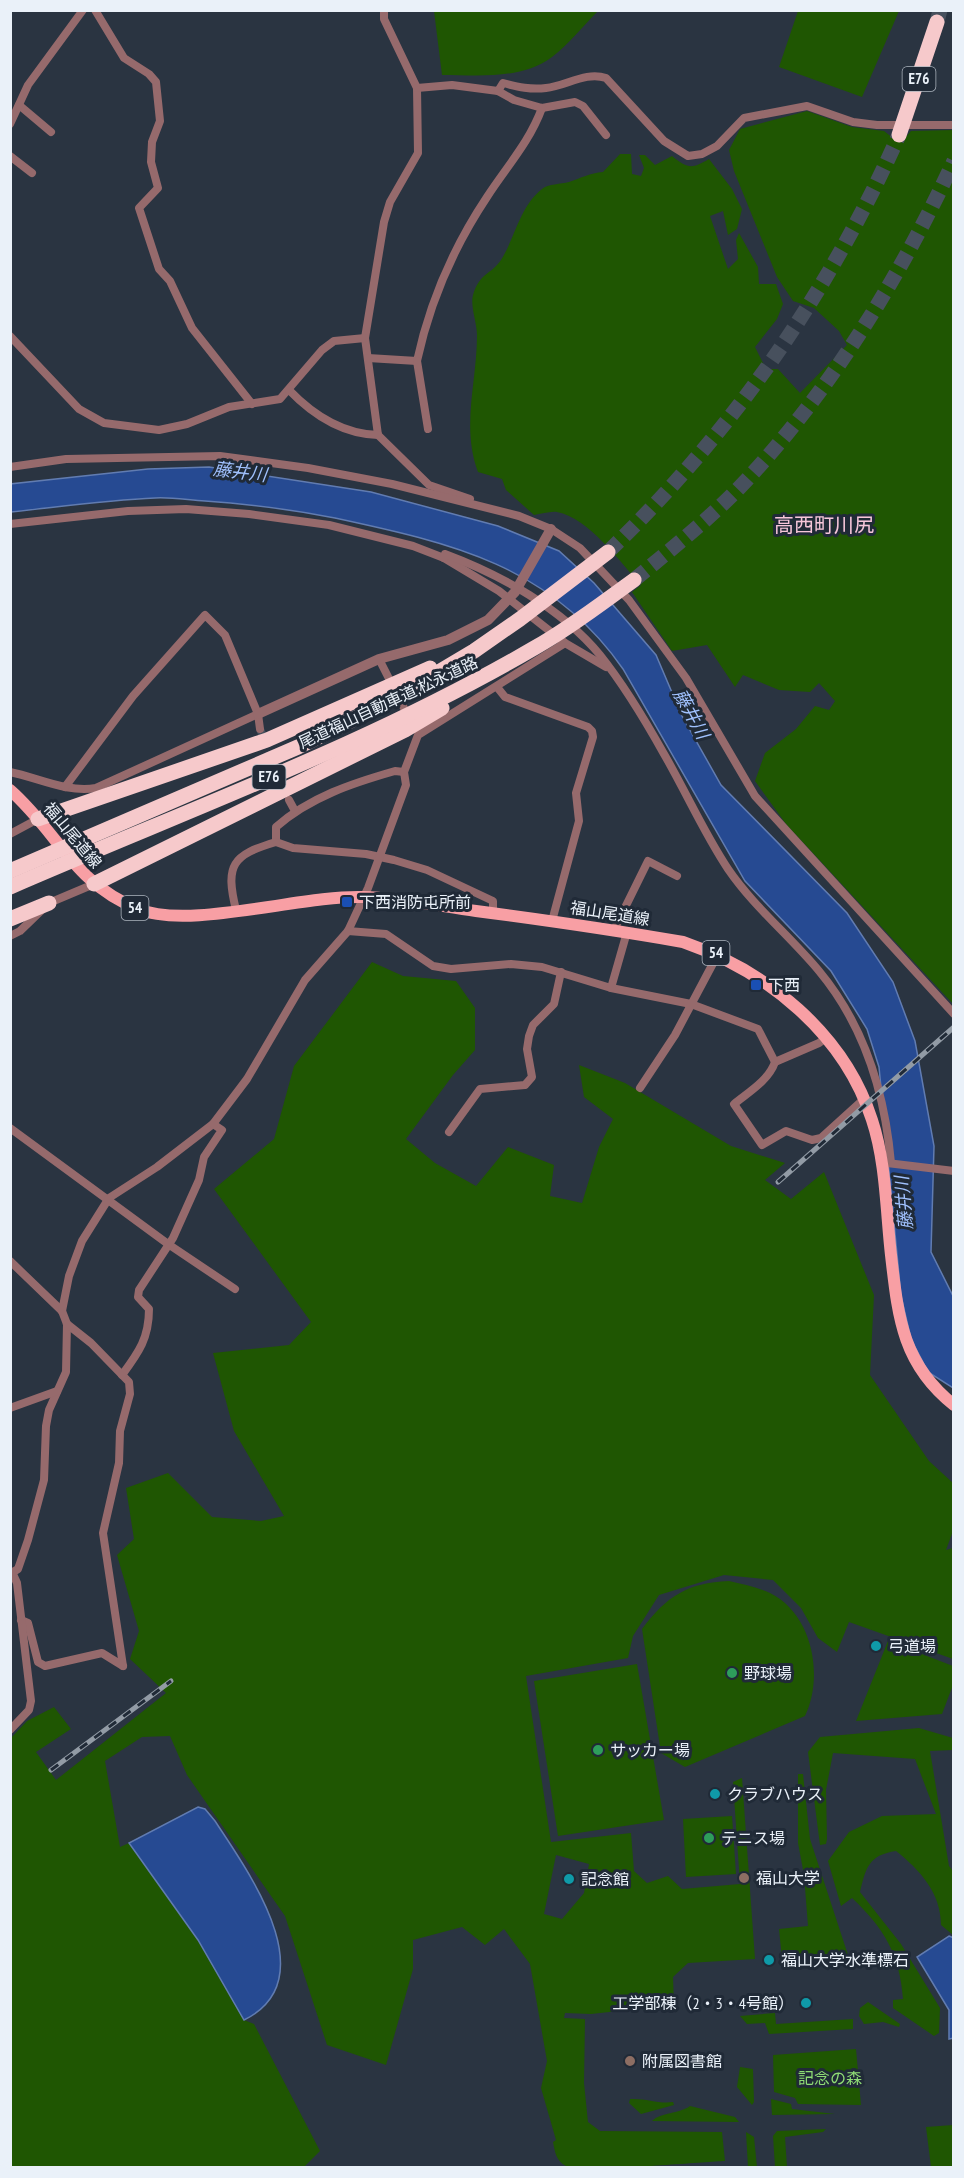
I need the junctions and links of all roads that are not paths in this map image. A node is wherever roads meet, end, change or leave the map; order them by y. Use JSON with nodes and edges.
{"nodes":[{"id":1,"x":82,"y":10,"type":"edge"},
{"id":2,"x":95,"y":10,"type":"edge"},
{"id":3,"x":384,"y":10,"type":"edge"},
{"id":4,"x":937,"y":22,"type":"tunnel mouth"},
{"id":5,"x":417,"y":88,"type":"junction"},
{"id":6,"x":498,"y":91,"type":"junction"},
{"id":7,"x":19,"y":105,"type":"junction"},
{"id":8,"x":542,"y":108,"type":"junction"},
{"id":9,"x":10,"y":124,"type":"edge"},
{"id":10,"x":950,"y":124,"type":"edge"},
{"id":11,"x":51,"y":132,"type":"dead end"},
{"id":12,"x":606,"y":135,"type":"dead end"},
{"id":13,"x":899,"y":135,"type":"tunnel mouth"},
{"id":14,"x":10,"y":156,"type":"edge"},
{"id":15,"x":32,"y":173,"type":"dead end"},
{"id":16,"x":10,"y":336,"type":"edge"},
{"id":17,"x":365,"y":338,"type":"junction"},
{"id":18,"x":368,"y":358,"type":"junction"},
{"id":19,"x":417,"y":361,"type":"junction"},
{"id":20,"x":290,"y":390,"type":"junction"},
{"id":21,"x":252,"y":404,"type":"junction"},
{"id":22,"x":428,"y":429,"type":"dead end"},
{"id":23,"x":378,"y":435,"type":"junction"},
{"id":24,"x":10,"y":467,"type":"edge"},
{"id":25,"x":519,"y":516,"type":"junction"},
{"id":26,"x":10,"y":524,"type":"edge"},
{"id":27,"x":551,"y":530,"type":"junction"},
{"id":28,"x":608,"y":552,"type":"tunnel mouth"},
{"id":29,"x":444,"y":558,"type":"junction"},
{"id":30,"x":634,"y":580,"type":"tunnel mouth"},
{"id":31,"x":565,"y":643,"type":"junction"},
{"id":32,"x":379,"y":659,"type":"junction"},
{"id":33,"x":608,"y":668,"type":"junction"},
{"id":34,"x":497,"y":687,"type":"junction"},
{"id":35,"x":387,"y":695,"type":"junction"},
{"id":36,"x":258,"y":714,"type":"junction"},
{"id":37,"x":408,"y":728,"type":"junction"},
{"id":38,"x":261,"y":729,"type":"tunnel mouth"},
{"id":39,"x":10,"y":772,"type":"edge"},
{"id":40,"x":404,"y":772,"type":"junction"},
{"id":41,"x":64,"y":787,"type":"junction"},
{"id":42,"x":10,"y":790,"type":"edge"},
{"id":43,"x":289,"y":800,"type":"dead end"},
{"id":44,"x":295,"y":811,"type":"junction"},
{"id":45,"x":39,"y":819,"type":"junction"},
{"id":46,"x":135,"y":825,"type":"junction"},
{"id":47,"x":10,"y":834,"type":"edge"},
{"id":48,"x":276,"y":842,"type":"junction"},
{"id":49,"x":380,"y":856,"type":"junction"},
{"id":50,"x":10,"y":871,"type":"edge"},
{"id":51,"x":677,"y":876,"type":"dead end"},
{"id":52,"x":94,"y":885,"type":"junction"},
{"id":53,"x":10,"y":887,"type":"edge"},
{"id":54,"x":364,"y":897,"type":"junction"},
{"id":55,"x":49,"y":903,"type":"junction"},
{"id":56,"x":236,"y":910,"type":"junction"},
{"id":57,"x":493,"y":913,"type":"junction"},
{"id":58,"x":10,"y":919,"type":"edge"},
{"id":59,"x":552,"y":921,"type":"junction"},
{"id":60,"x":348,"y":931,"type":"junction"},
{"id":61,"x":620,"y":931,"type":"junction"},
{"id":62,"x":10,"y":936,"type":"edge"},
{"id":63,"x":718,"y":954,"type":"junction"},
{"id":64,"x":561,"y":972,"type":"junction"},
{"id":65,"x":612,"y":987,"type":"junction"},
{"id":66,"x":692,"y":1004,"type":"junction"},
{"id":67,"x":954,"y":1014,"type":"edge"},
{"id":68,"x":827,"y":1037,"type":"junction"},
{"id":69,"x":775,"y":1062,"type":"junction"},
{"id":70,"x":640,"y":1088,"type":"dead end"},
{"id":71,"x":864,"y":1099,"type":"junction"},
{"id":72,"x":213,"y":1124,"type":"junction"},
{"id":73,"x":10,"y":1128,"type":"edge"},
{"id":74,"x":448,"y":1132,"type":"dead end"},
{"id":75,"x":888,"y":1163,"type":"junction"},
{"id":76,"x":954,"y":1171,"type":"edge"},
{"id":77,"x":110,"y":1198,"type":"junction"},
{"id":78,"x":168,"y":1244,"type":"junction"},
{"id":79,"x":10,"y":1261,"type":"edge"},
{"id":80,"x":235,"y":1289,"type":"dead end"},
{"id":81,"x":62,"y":1311,"type":"junction"},
{"id":82,"x":67,"y":1324,"type":"junction"},
{"id":83,"x":122,"y":1375,"type":"junction"},
{"id":84,"x":57,"y":1391,"type":"junction"},
{"id":85,"x":954,"y":1405,"type":"edge"},
{"id":86,"x":10,"y":1408,"type":"edge"},
{"id":87,"x":12,"y":1573,"type":"edge"},
{"id":88,"x":21,"y":1620,"type":"junction"},
{"id":89,"x":10,"y":1730,"type":"edge"}],
"edges":[{"from":1,"to":7,"type":"street"},
{"from":2,"to":21,"type":"street"},
{"from":3,"to":5,"type":"street"},
{"from":4,"to":13,"type":"highway","number":"E76"},
{"from":5,"to":6,"type":"street"},
{"from":5,"to":17,"type":"street"},
{"from":6,"to":8,"type":"street"},
{"from":6,"to":10,"type":"street"},
{"from":7,"to":9,"type":"street"},
{"from":7,"to":11,"type":"street"},
{"from":8,"to":12,"type":"street"},
{"from":8,"to":19,"type":"street"},
{"from":14,"to":15,"type":"street"},
{"from":16,"to":21,"type":"street"},
{"from":17,"to":18,"type":"street"},
{"from":17,"to":20,"type":"street"},
{"from":18,"to":19,"type":"street"},
{"from":18,"to":23,"type":"street"},
{"from":19,"to":22,"type":"street"},
{"from":20,"to":21,"type":"street"},
{"from":20,"to":23,"type":"street"},
{"from":23,"to":25,"type":"street"},
{"from":24,"to":25,"type":"street"},
{"from":25,"to":27,"type":"street"},
{"from":26,"to":29,"type":"street"},
{"from":27,"to":32,"type":"street"},
{"from":27,"to":67,"type":"street"},
{"from":28,"to":35,"type":"highway","name":"尾道福山自動車道;松永道路","number":"E76"},
{"from":29,"to":31,"type":"street"},
{"from":29,"to":33,"type":"street"},
{"from":30,"to":37,"type":"highway","name":"尾道福山自動車道;松永道路","number":"E76"},
{"from":31,"to":33,"type":"street"},
{"from":31,"to":34,"type":"street"},
{"from":32,"to":36,"type":"street"},
{"from":32,"to":37,"type":"street"},
{"from":33,"to":75,"type":"street"},
{"from":34,"to":37,"type":"street"},
{"from":34,"to":59,"type":"street"},
{"from":35,"to":45,"type":"highway"},
{"from":35,"to":46,"type":"highway","name":"尾道福山自動車道;松永道路","number":"E76"},
{"from":36,"to":38,"type":"street"},
{"from":36,"to":41,"type":"street"},
{"from":36,"to":41,"type":"street"},
{"from":37,"to":40,"type":"street"},
{"from":37,"to":46,"type":"highway","name":"尾道福山自動車道;松永道路","number":"E76"},
{"from":37,"to":52,"type":"highway"},
{"from":39,"to":41,"type":"street"},
{"from":40,"to":44,"type":"street"},
{"from":40,"to":49,"type":"street"},
{"from":42,"to":45,"type":"main road","name":"福山尾道線","number":"54"},
{"from":43,"to":44,"type":"street"},
{"from":44,"to":48,"type":"street"},
{"from":45,"to":47,"type":"street"},
{"from":45,"to":52,"type":"main road","name":"福山尾道線","number":"54"},
{"from":46,"to":50,"type":"highway","name":"尾道福山自動車道;松永道路","number":"E76"},
{"from":46,"to":53,"type":"highway","name":"尾道福山自動車道;松永道路","number":"E76"},
{"from":48,"to":49,"type":"street"},
{"from":48,"to":56,"type":"street"},
{"from":49,"to":54,"type":"street"},
{"from":49,"to":57,"type":"street"},
{"from":51,"to":61,"type":"street"},
{"from":52,"to":55,"type":"street"},
{"from":52,"to":56,"type":"main road","name":"福山尾道線","number":"54"},
{"from":54,"to":56,"type":"main road","name":"福山尾道線","number":"54"},
{"from":54,"to":57,"type":"main road","name":"福山尾道線","number":"54"},
{"from":54,"to":60,"type":"street"},
{"from":55,"to":58,"type":"highway"},
{"from":55,"to":62,"type":"street"},
{"from":57,"to":59,"type":"main road","name":"福山尾道線","number":"54"},
{"from":59,"to":61,"type":"main road","name":"福山尾道線","number":"54"},
{"from":60,"to":64,"type":"street"},
{"from":60,"to":72,"type":"street"},
{"from":61,"to":63,"type":"main road","name":"福山尾道線","number":"54"},
{"from":61,"to":65,"type":"street"},
{"from":63,"to":66,"type":"street"},
{"from":63,"to":68,"type":"main road","name":"福山尾道線","number":"54"},
{"from":64,"to":65,"type":"street"},
{"from":64,"to":74,"type":"street"},
{"from":65,"to":66,"type":"street"},
{"from":66,"to":69,"type":"street"},
{"from":66,"to":70,"type":"street"},
{"from":68,"to":69,"type":"street"},
{"from":68,"to":71,"type":"main road","name":"福山尾道線","number":"54"},
{"from":69,"to":71,"type":"street"},
{"from":71,"to":75,"type":"main road","name":"福山尾道線","number":"54"},
{"from":72,"to":77,"type":"street"},
{"from":72,"to":78,"type":"street"},
{"from":73,"to":77,"type":"street"},
{"from":75,"to":76,"type":"street"},
{"from":75,"to":85,"type":"main road","name":"福山尾道線","number":"54"},
{"from":77,"to":78,"type":"street"},
{"from":77,"to":81,"type":"street"},
{"from":78,"to":80,"type":"street"},
{"from":78,"to":83,"type":"street"},
{"from":79,"to":81,"type":"street"},
{"from":81,"to":82,"type":"street"},
{"from":82,"to":83,"type":"street"},
{"from":82,"to":84,"type":"street"},
{"from":83,"to":88,"type":"street"},
{"from":84,"to":86,"type":"street"},
{"from":84,"to":87,"type":"street"},
{"from":87,"to":88,"type":"street"},
{"from":88,"to":89,"type":"street"}]}
